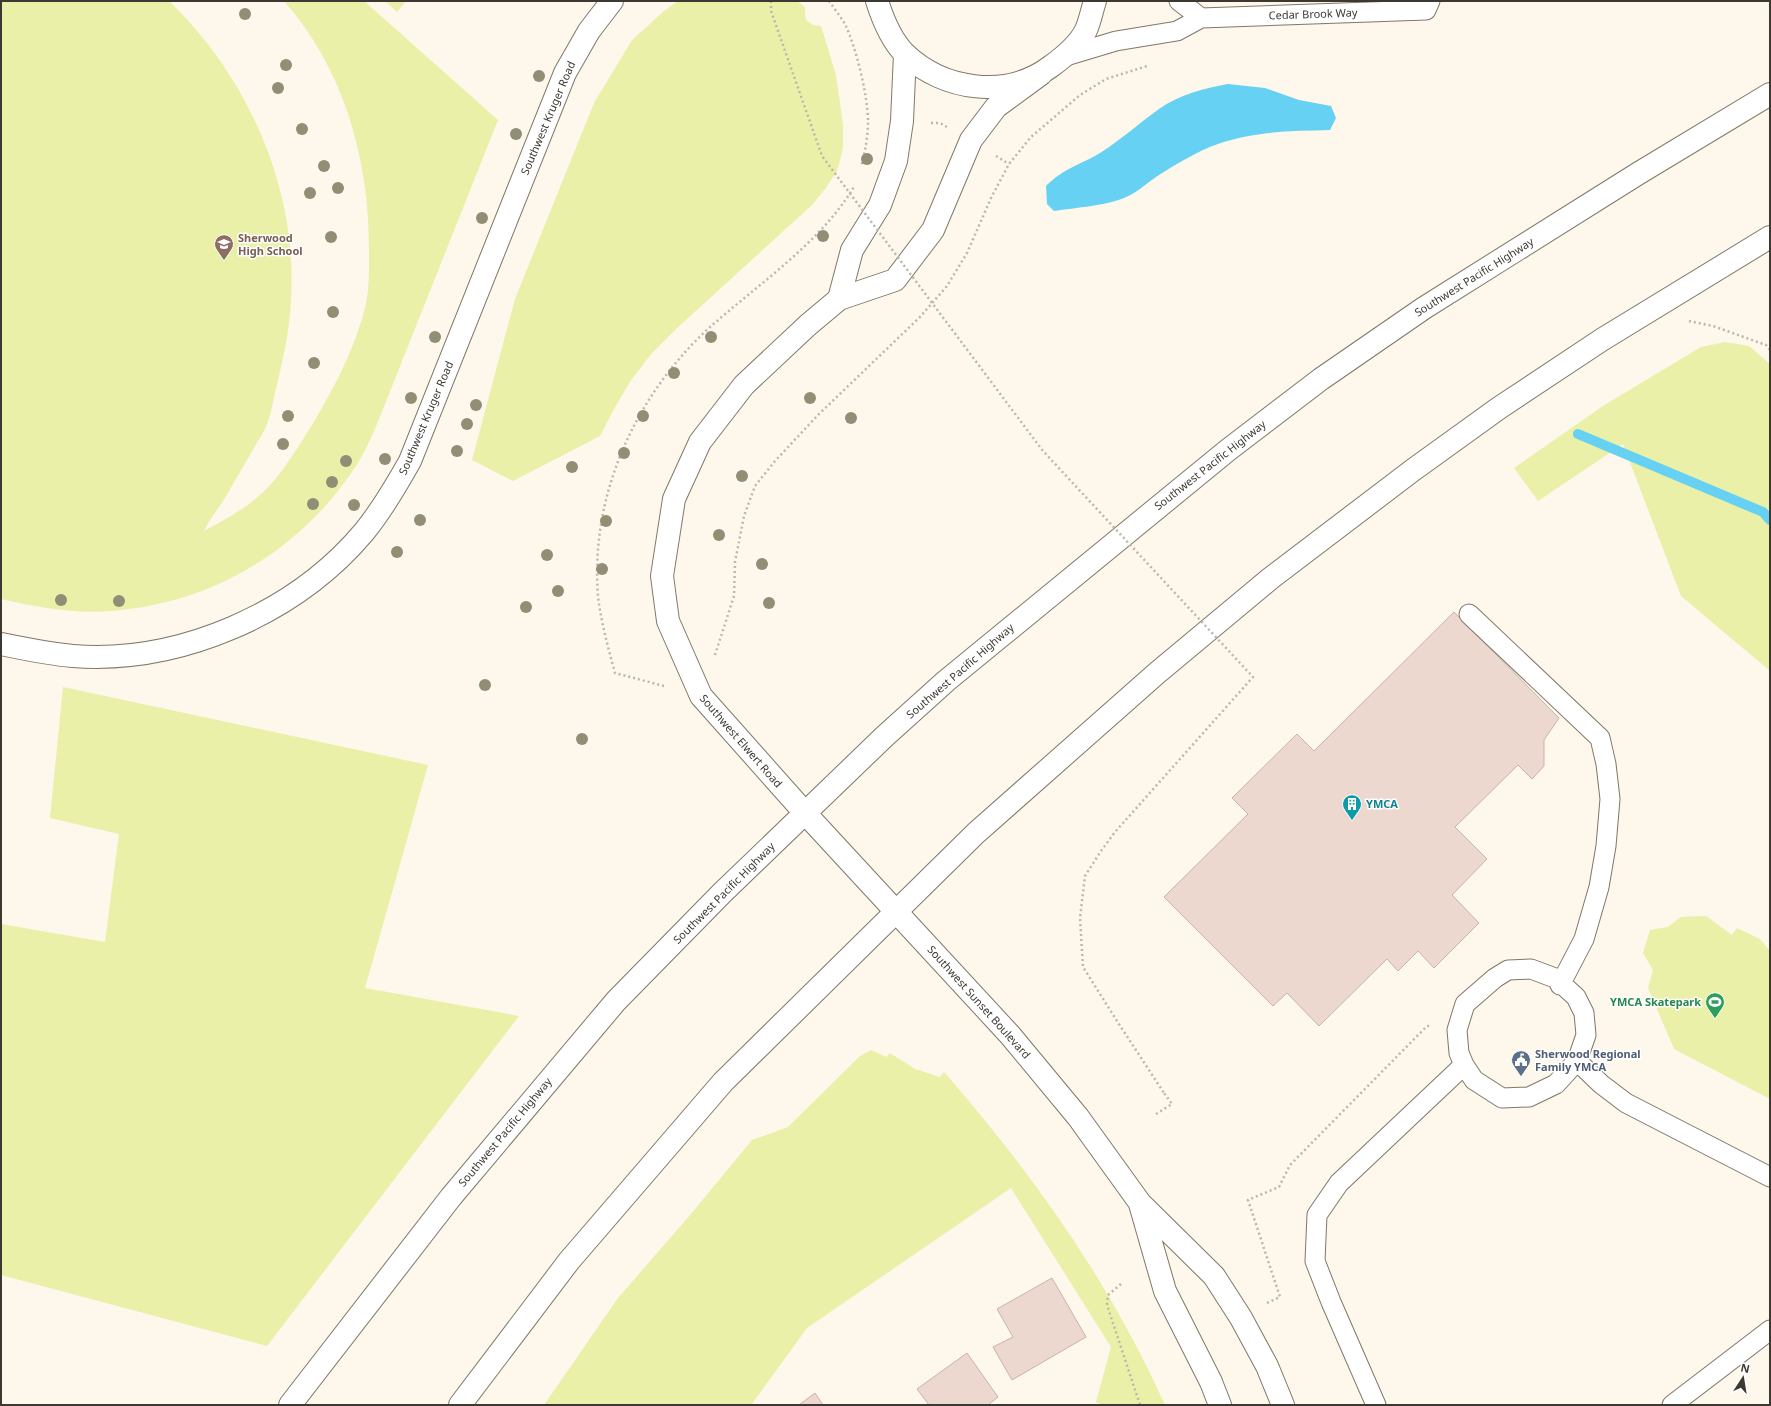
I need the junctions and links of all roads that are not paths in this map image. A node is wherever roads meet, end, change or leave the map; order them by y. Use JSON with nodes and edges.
{"nodes":[{"id":1,"x":612,"y":1,"type":"edge"},
{"id":2,"x":877,"y":1,"type":"edge"},
{"id":3,"x":1095,"y":1,"type":"edge"},
{"id":4,"x":1179,"y":1,"type":"edge"},
{"id":5,"x":1428,"y":6,"type":"edge"},
{"id":6,"x":1200,"y":18,"type":"junction"},
{"id":7,"x":905,"y":54,"type":"junction"},
{"id":8,"x":1066,"y":56,"type":"junction"},
{"id":9,"x":1041,"y":74,"type":"junction"},
{"id":10,"x":1770,"y":94,"type":"edge"},
{"id":11,"x":1770,"y":237,"type":"edge"},
{"id":12,"x":839,"y":300,"type":"junction"},
{"id":13,"x":1469,"y":614,"type":"dead end"},
{"id":14,"x":1,"y":644,"type":"edge"},
{"id":15,"x":805,"y":813,"type":"junction"},
{"id":16,"x":896,"y":910,"type":"junction"},
{"id":17,"x":1560,"y":985,"type":"junction"},
{"id":18,"x":1577,"y":1061,"type":"junction"},
{"id":19,"x":1464,"y":1065,"type":"junction"},
{"id":20,"x":1770,"y":1177,"type":"edge"},
{"id":21,"x":1140,"y":1203,"type":"junction"},
{"id":22,"x":1770,"y":1330,"type":"edge"},
{"id":23,"x":290,"y":1405,"type":"edge"},
{"id":24,"x":460,"y":1405,"type":"edge"},
{"id":25,"x":1220,"y":1405,"type":"edge"},
{"id":26,"x":1284,"y":1405,"type":"edge"},
{"id":27,"x":1376,"y":1405,"type":"edge"},
{"id":28,"x":1672,"y":1405,"type":"edge"}],
"edges":[{"from":1,"to":14,"type":"main road","name":"Southwest Kruger Road"},
{"from":2,"to":7,"type":"main road"},
{"from":3,"to":8,"type":"main road"},
{"from":4,"to":6,"type":"lane"},
{"from":5,"to":6,"type":"lane","name":"Cedar Brook Way"},
{"from":6,"to":8,"type":"lane","name":"Cedar Brook Way"},
{"from":7,"to":9,"type":"main road"},
{"from":7,"to":12,"type":"main road"},
{"from":8,"to":9,"type":"main road"},
{"from":9,"to":12,"type":"main road","name":"Southwest Elwert Road"},
{"from":10,"to":15,"type":"main road","name":"Southwest Pacific Highway"},
{"from":11,"to":16,"type":"main road"},
{"from":12,"to":15,"type":"main road","name":"Southwest Elwert Road"},
{"from":13,"to":17,"type":"lane"},
{"from":15,"to":16,"type":"main road","name":"Southwest Sunset Boulevard"},
{"from":15,"to":23,"type":"main road","name":"Southwest Pacific Highway"},
{"from":16,"to":21,"type":"main road","name":"Southwest Sunset Boulevard"},
{"from":16,"to":24,"type":"main road"},
{"from":17,"to":18,"type":"lane"},
{"from":17,"to":19,"type":"lane"},
{"from":18,"to":19,"type":"lane"},
{"from":18,"to":20,"type":"lane"},
{"from":19,"to":27,"type":"lane"},
{"from":21,"to":25,"type":"main road","name":"Southwest Sunset Boulevard"},
{"from":21,"to":26,"type":"main road","name":"Southwest Sunset Boulevard"},
{"from":22,"to":28,"type":"lane"}]}
